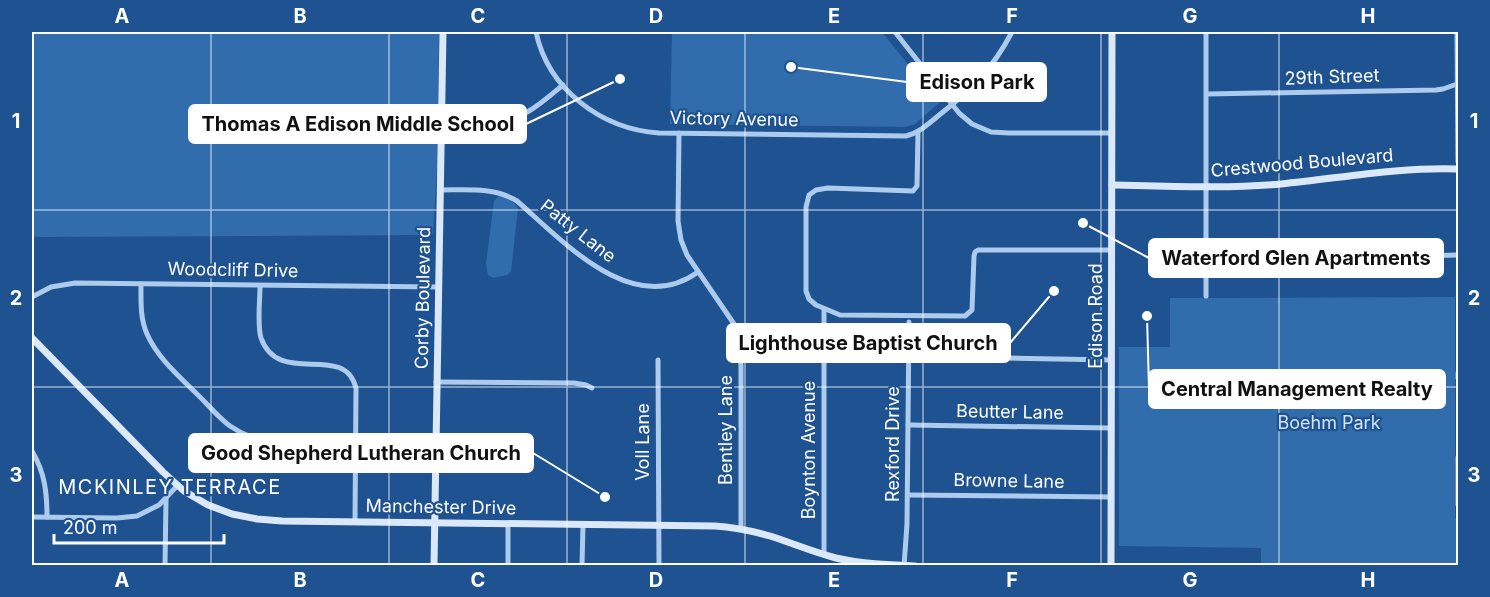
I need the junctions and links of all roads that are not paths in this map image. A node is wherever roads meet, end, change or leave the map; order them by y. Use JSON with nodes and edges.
{"nodes":[{"id":1,"x":443,"y":32,"type":"edge"},
{"id":2,"x":536,"y":32,"type":"edge"},
{"id":3,"x":904,"y":32,"type":"edge"},
{"id":4,"x":1012,"y":32,"type":"edge"},
{"id":5,"x":1112,"y":32,"type":"edge"},
{"id":6,"x":1206,"y":32,"type":"edge"},
{"id":7,"x":1457,"y":32,"type":"edge"},
{"id":8,"x":897,"y":34,"type":"edge"},
{"id":9,"x":1458,"y":81,"type":"edge"},
{"id":10,"x":563,"y":86,"type":"junction"},
{"id":11,"x":1207,"y":94,"type":"junction"},
{"id":12,"x":952,"y":105,"type":"junction"},
{"id":13,"x":442,"y":129,"type":"junction"},
{"id":14,"x":918,"y":132,"type":"junction"},
{"id":15,"x":679,"y":133,"type":"junction"},
{"id":16,"x":1112,"y":133,"type":"junction"},
{"id":17,"x":1458,"y":162,"type":"edge"},
{"id":18,"x":1458,"y":169,"type":"edge"},
{"id":19,"x":1112,"y":185,"type":"junction"},
{"id":20,"x":1206,"y":186,"type":"junction"},
{"id":21,"x":440,"y":190,"type":"junction"},
{"id":22,"x":1111,"y":250,"type":"junction"},
{"id":23,"x":1458,"y":255,"type":"edge"},
{"id":24,"x":1206,"y":261,"type":"junction"},
{"id":25,"x":698,"y":272,"type":"junction"},
{"id":26,"x":141,"y":284,"type":"junction"},
{"id":27,"x":260,"y":286,"type":"junction"},
{"id":28,"x":438,"y":287,"type":"junction"},
{"id":29,"x":1206,"y":296,"type":"dead end"},
{"id":30,"x":32,"y":297,"type":"edge"},
{"id":31,"x":824,"y":309,"type":"junction"},
{"id":32,"x":909,"y":322,"type":"dead end"},
{"id":33,"x":32,"y":338,"type":"edge"},
{"id":34,"x":909,"y":357,"type":"junction"},
{"id":35,"x":658,"y":360,"type":"dead end"},
{"id":36,"x":1111,"y":360,"type":"junction"},
{"id":37,"x":1458,"y":373,"type":"edge"},
{"id":38,"x":1458,"y":378,"type":"edge"},
{"id":39,"x":436,"y":382,"type":"junction"},
{"id":40,"x":592,"y":388,"type":"dead end"},
{"id":41,"x":908,"y":425,"type":"junction"},
{"id":42,"x":1111,"y":428,"type":"junction"},
{"id":43,"x":356,"y":442,"type":"junction"},
{"id":44,"x":436,"y":446,"type":"junction"},
{"id":45,"x":525,"y":447,"type":"dead end"},
{"id":46,"x":32,"y":451,"type":"edge"},
{"id":47,"x":1458,"y":457,"type":"edge"},
{"id":48,"x":177,"y":486,"type":"junction"},
{"id":49,"x":908,"y":495,"type":"junction"},
{"id":50,"x":1111,"y":497,"type":"junction"},
{"id":51,"x":166,"y":499,"type":"junction"},
{"id":52,"x":1458,"y":505,"type":"edge"},
{"id":53,"x":32,"y":517,"type":"edge"},
{"id":54,"x":47,"y":518,"type":"junction"},
{"id":55,"x":355,"y":522,"type":"junction"},
{"id":56,"x":435,"y":522,"type":"junction"},
{"id":57,"x":508,"y":523,"type":"junction"},
{"id":58,"x":583,"y":524,"type":"junction"},
{"id":59,"x":658,"y":524,"type":"junction"},
{"id":60,"x":741,"y":529,"type":"junction"},
{"id":61,"x":824,"y":554,"type":"junction"},
{"id":62,"x":904,"y":565,"type":"edge"},
{"id":63,"x":165,"y":566,"type":"edge"},
{"id":64,"x":434,"y":566,"type":"edge"},
{"id":65,"x":508,"y":566,"type":"edge"},
{"id":66,"x":582,"y":566,"type":"edge"},
{"id":67,"x":658,"y":566,"type":"edge"},
{"id":68,"x":915,"y":566,"type":"edge"},
{"id":69,"x":1111,"y":566,"type":"edge"}],
"edges":[{"from":1,"to":13,"type":"street","name":"Corby Boulevard"},
{"from":2,"to":10,"type":"street","name":"Victory Avenue"},
{"from":3,"to":8,"type":"street"},
{"from":4,"to":12,"type":"street"},
{"from":5,"to":16,"type":"street","name":"Edison Road"},
{"from":6,"to":11,"type":"street"},
{"from":7,"to":9,"type":"street"},
{"from":8,"to":12,"type":"street"},
{"from":9,"to":11,"type":"street","name":"29th Street"},
{"from":9,"to":17,"type":"street"},
{"from":10,"to":13,"type":"street"},
{"from":10,"to":15,"type":"street","name":"Victory Avenue"},
{"from":11,"to":20,"type":"street"},
{"from":12,"to":14,"type":"street"},
{"from":12,"to":16,"type":"street"},
{"from":13,"to":21,"type":"street","name":"Corby Boulevard"},
{"from":14,"to":15,"type":"street","name":"Victory Avenue"},
{"from":14,"to":31,"type":"street"},
{"from":15,"to":25,"type":"street","name":"Bentley Lane"},
{"from":16,"to":19,"type":"street","name":"Edison Road"},
{"from":18,"to":20,"type":"street","name":"Crestwood Boulevard"},
{"from":19,"to":20,"type":"street","name":"Crestwood Boulevard"},
{"from":19,"to":22,"type":"street","name":"Edison Road"},
{"from":20,"to":24,"type":"street"},
{"from":21,"to":25,"type":"street","name":"Patty Lane"},
{"from":21,"to":28,"type":"street","name":"Corby Boulevard"},
{"from":22,"to":31,"type":"street"},
{"from":22,"to":36,"type":"street","name":"Edison Road"},
{"from":23,"to":24,"type":"street"},
{"from":24,"to":29,"type":"street"},
{"from":25,"to":60,"type":"street","name":"Bentley Lane"},
{"from":26,"to":27,"type":"street","name":"Woodcliff Drive"},
{"from":26,"to":30,"type":"street","name":"Woodcliff Drive"},
{"from":26,"to":43,"type":"street"},
{"from":27,"to":28,"type":"street","name":"Woodcliff Drive"},
{"from":27,"to":43,"type":"street"},
{"from":28,"to":39,"type":"street","name":"Corby Boulevard"},
{"from":31,"to":61,"type":"street","name":"Boynton Avenue"},
{"from":32,"to":34,"type":"street","name":"Rexford Drive"},
{"from":33,"to":48,"type":"street","name":"Manchester Drive"},
{"from":34,"to":36,"type":"street"},
{"from":34,"to":41,"type":"street","name":"Rexford Drive"},
{"from":35,"to":59,"type":"street","name":"Voll Lane"},
{"from":36,"to":42,"type":"street","name":"Edison Road"},
{"from":37,"to":38,"type":"street"},
{"from":39,"to":40,"type":"street"},
{"from":39,"to":44,"type":"street","name":"Corby Boulevard"},
{"from":41,"to":42,"type":"street","name":"Beutter Lane"},
{"from":41,"to":49,"type":"street","name":"Rexford Drive"},
{"from":42,"to":50,"type":"street","name":"Edison Road"},
{"from":43,"to":55,"type":"street"},
{"from":44,"to":45,"type":"street"},
{"from":44,"to":56,"type":"street","name":"Corby Boulevard"},
{"from":46,"to":54,"type":"street"},
{"from":47,"to":52,"type":"street"},
{"from":48,"to":51,"type":"street"},
{"from":48,"to":55,"type":"street","name":"Manchester Drive"},
{"from":49,"to":50,"type":"street","name":"Browne Lane"},
{"from":49,"to":62,"type":"street","name":"Rexford Drive"},
{"from":50,"to":69,"type":"street","name":"Edison Road"},
{"from":51,"to":54,"type":"street"},
{"from":51,"to":63,"type":"street"},
{"from":53,"to":54,"type":"street"},
{"from":55,"to":56,"type":"street","name":"Manchester Drive"},
{"from":56,"to":57,"type":"street","name":"Manchester Drive"},
{"from":56,"to":64,"type":"street","name":"Corby Boulevard"},
{"from":57,"to":58,"type":"street","name":"Manchester Drive"},
{"from":57,"to":65,"type":"street"},
{"from":58,"to":59,"type":"street","name":"Manchester Drive"},
{"from":58,"to":66,"type":"street"},
{"from":59,"to":60,"type":"street","name":"Manchester Drive"},
{"from":59,"to":67,"type":"street","name":"Voll Lane"},
{"from":60,"to":61,"type":"street","name":"Manchester Drive"},
{"from":61,"to":62,"type":"street","name":"Manchester Drive"},
{"from":62,"to":68,"type":"street","name":"Manchester Drive"}]}
